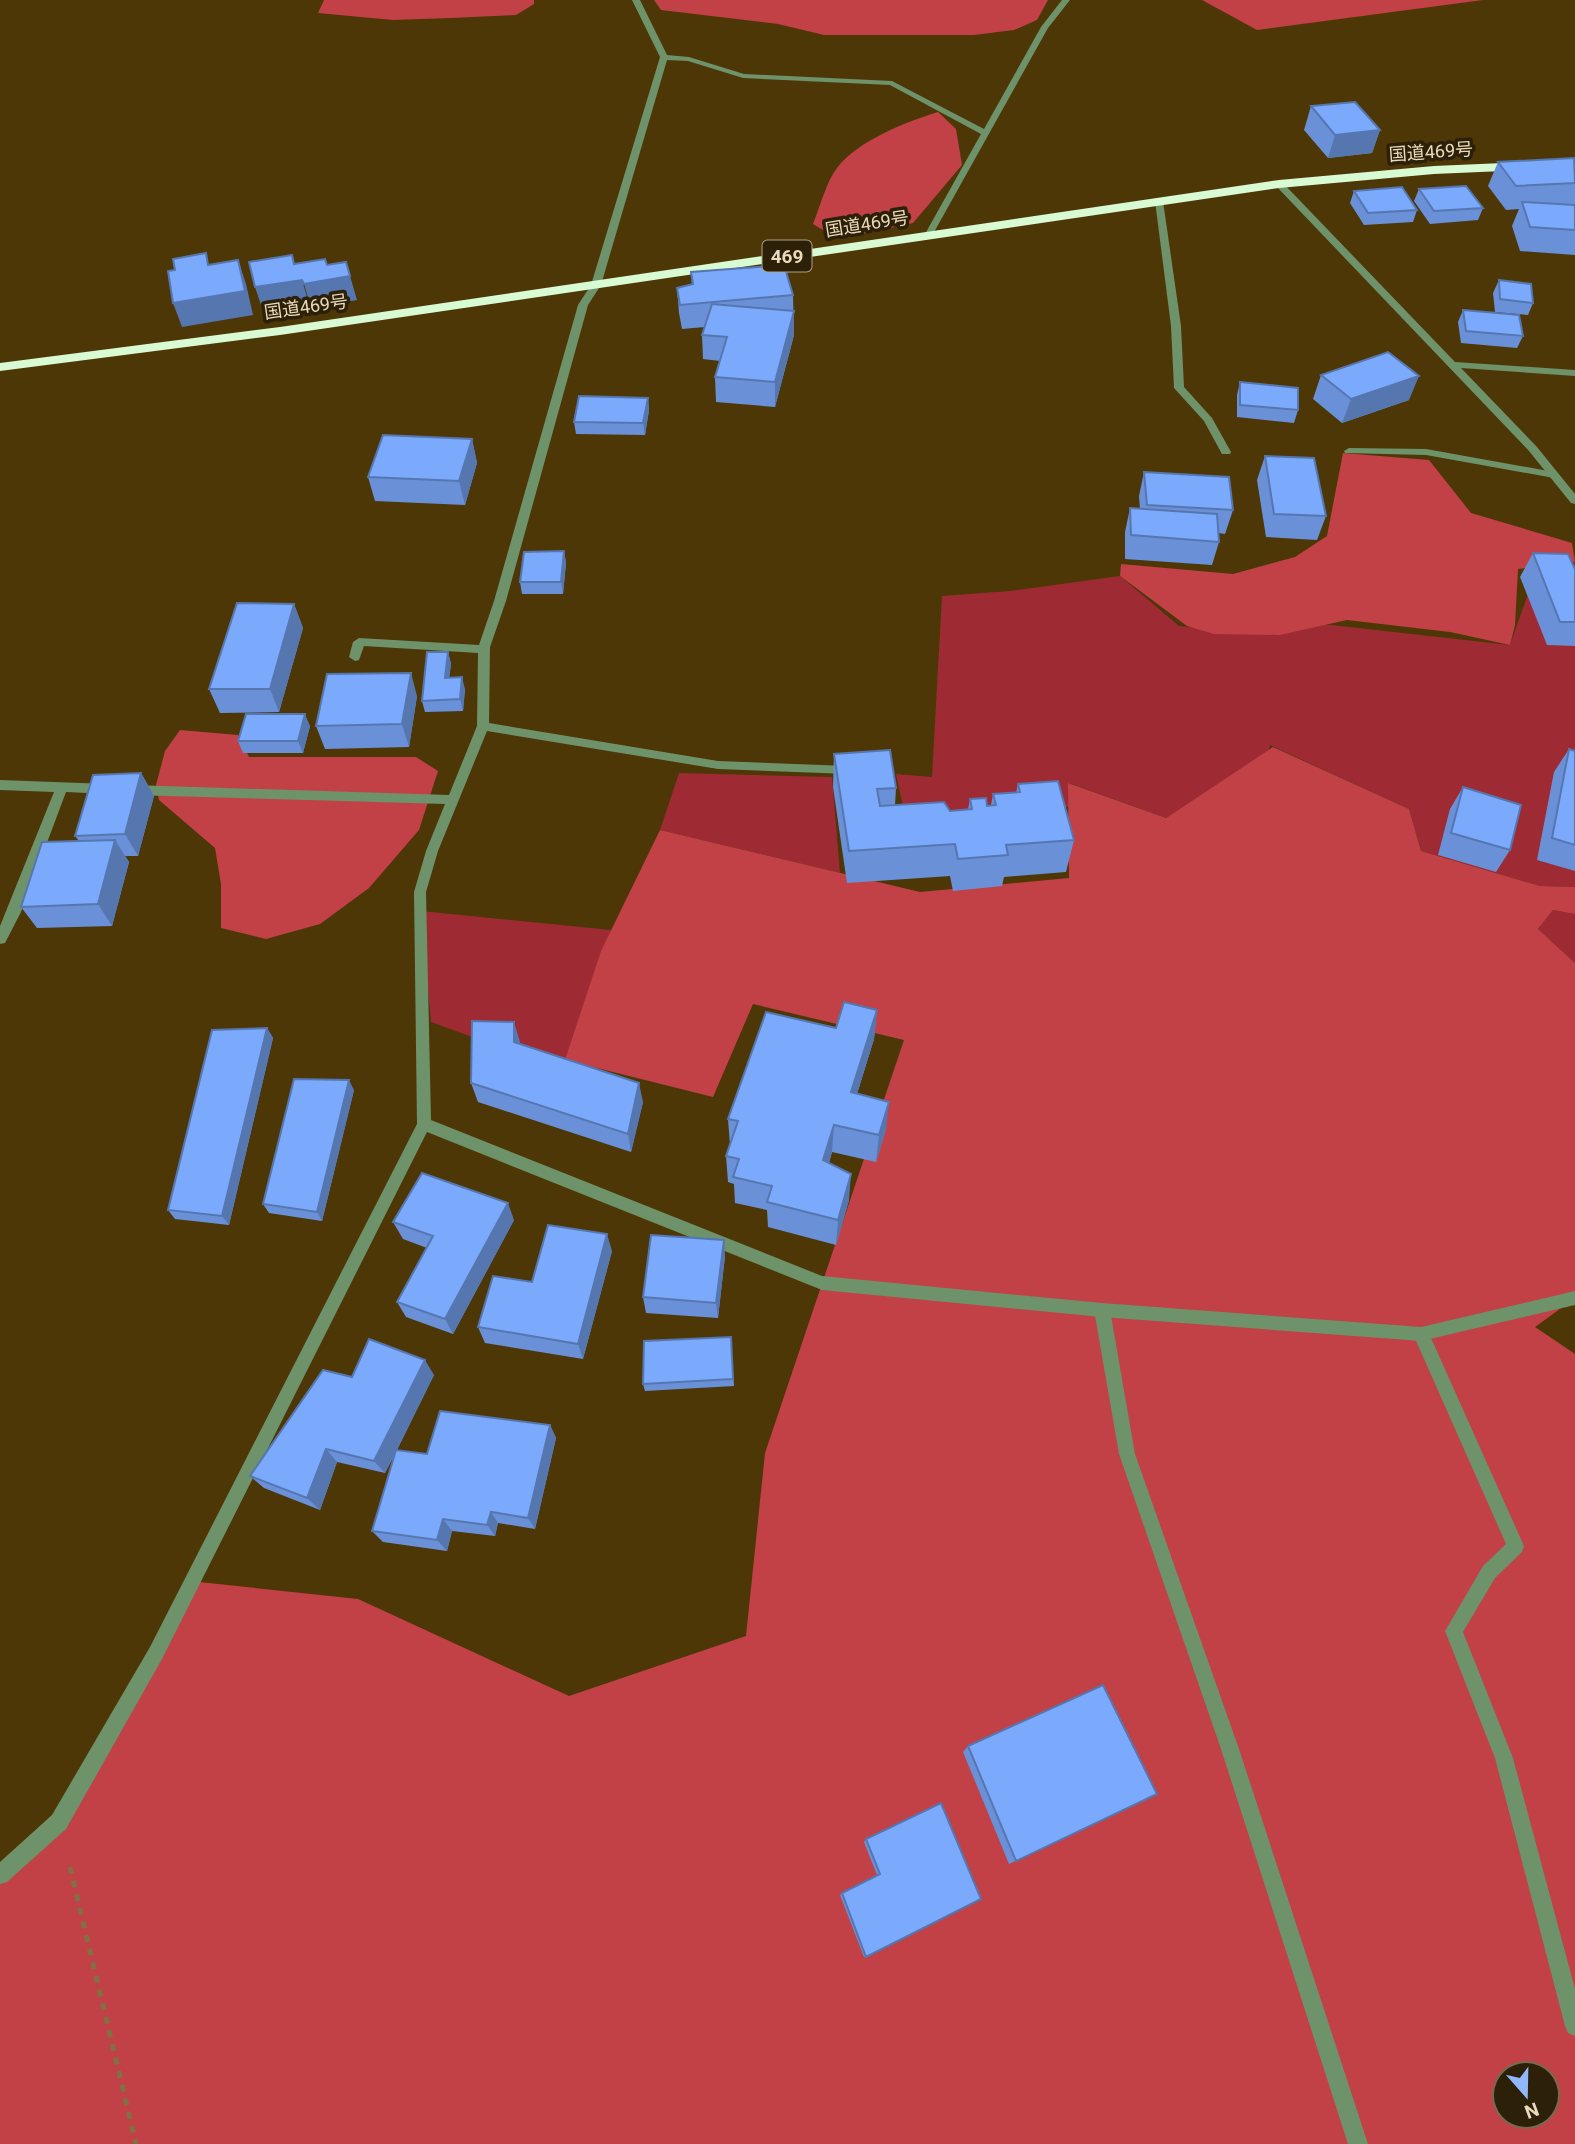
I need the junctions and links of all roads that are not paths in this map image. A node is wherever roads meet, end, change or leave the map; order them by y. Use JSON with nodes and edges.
{"nodes":[{"id":1,"x":636,"y":0,"type":"edge"},
{"id":2,"x":1066,"y":0,"type":"edge"},
{"id":3,"x":664,"y":57,"type":"junction"},
{"id":4,"x":984,"y":132,"type":"junction"},
{"id":5,"x":1575,"y":164,"type":"edge"},
{"id":6,"x":1279,"y":184,"type":"junction"},
{"id":7,"x":1159,"y":201,"type":"junction"},
{"id":8,"x":929,"y":234,"type":"junction"},
{"id":9,"x":596,"y":285,"type":"junction"},
{"id":10,"x":0,"y":366,"type":"edge"},
{"id":11,"x":1453,"y":366,"type":"junction"},
{"id":12,"x":1575,"y":373,"type":"edge"},
{"id":13,"x":1349,"y":451,"type":"dead end"},
{"id":14,"x":1226,"y":452,"type":"dead end"},
{"id":15,"x":1554,"y":475,"type":"junction"},
{"id":16,"x":1575,"y":501,"type":"edge"},
{"id":17,"x":484,"y":649,"type":"junction"},
{"id":18,"x":355,"y":657,"type":"dead end"},
{"id":19,"x":483,"y":726,"type":"junction"},
{"id":20,"x":848,"y":770,"type":"edge"},
{"id":21,"x":0,"y":785,"type":"edge"},
{"id":22,"x":61,"y":788,"type":"junction"},
{"id":23,"x":452,"y":800,"type":"junction"},
{"id":24,"x":0,"y":939,"type":"edge"},
{"id":25,"x":424,"y":1124,"type":"junction"},
{"id":26,"x":1575,"y":1298,"type":"edge"},
{"id":27,"x":1102,"y":1310,"type":"junction"},
{"id":28,"x":1421,"y":1335,"type":"junction"},
{"id":29,"x":0,"y":1875,"type":"edge"},
{"id":30,"x":1575,"y":2026,"type":"edge"},
{"id":31,"x":1358,"y":2144,"type":"edge"}],
"edges":[{"from":1,"to":3,"type":"street"},
{"from":2,"to":4,"type":"street"},
{"from":3,"to":4,"type":"street"},
{"from":3,"to":9,"type":"street"},
{"from":4,"to":8,"type":"street"},
{"from":5,"to":6,"type":"highway","name":"国道469号","number":"469"},
{"from":6,"to":7,"type":"highway","name":"国道469号","number":"469"},
{"from":6,"to":11,"type":"street"},
{"from":7,"to":8,"type":"highway","name":"国道469号","number":"469"},
{"from":7,"to":14,"type":"street"},
{"from":8,"to":9,"type":"highway","name":"国道469号","number":"469"},
{"from":9,"to":10,"type":"highway","name":"国道469号","number":"469"},
{"from":9,"to":17,"type":"street"},
{"from":11,"to":12,"type":"street"},
{"from":11,"to":15,"type":"street"},
{"from":13,"to":15,"type":"street"},
{"from":15,"to":16,"type":"street"},
{"from":17,"to":18,"type":"street"},
{"from":17,"to":19,"type":"street"},
{"from":19,"to":20,"type":"street"},
{"from":19,"to":23,"type":"street"},
{"from":21,"to":22,"type":"street"},
{"from":22,"to":23,"type":"street"},
{"from":22,"to":24,"type":"street"},
{"from":23,"to":25,"type":"street"},
{"from":25,"to":27,"type":"street"},
{"from":25,"to":29,"type":"street"},
{"from":26,"to":28,"type":"street"},
{"from":27,"to":28,"type":"street"},
{"from":27,"to":31,"type":"street"},
{"from":28,"to":30,"type":"street"}]}
